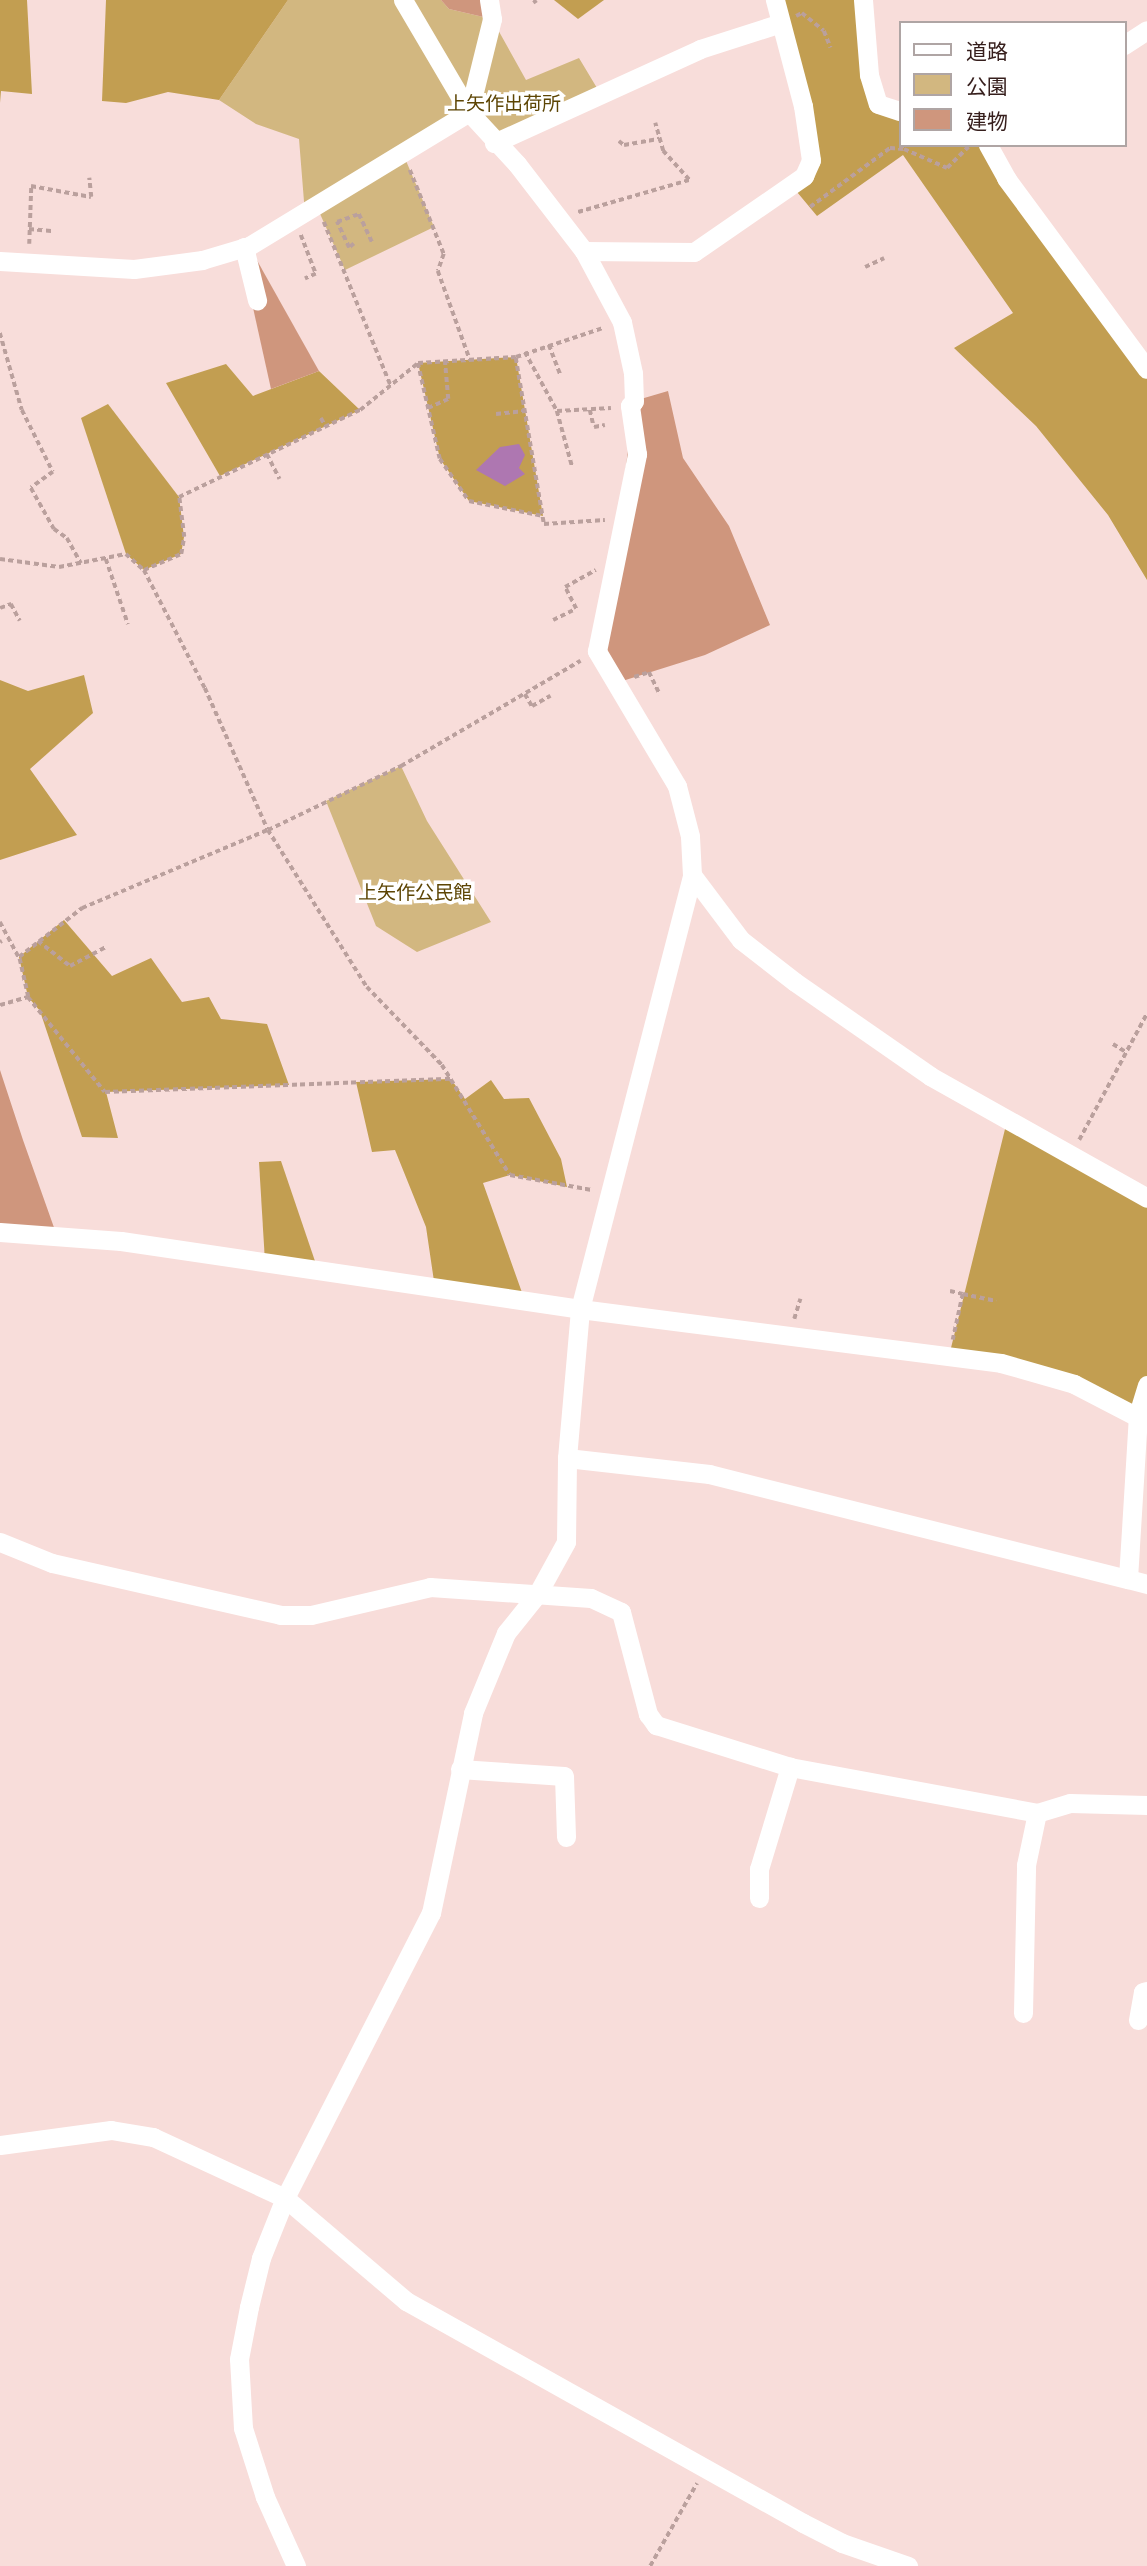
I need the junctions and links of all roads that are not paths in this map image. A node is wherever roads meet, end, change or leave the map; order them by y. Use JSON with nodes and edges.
{"nodes":[{"id":1,"x":403,"y":0,"type":"edge"},
{"id":2,"x":489,"y":0,"type":"edge"},
{"id":3,"x":775,"y":0,"type":"edge"},
{"id":4,"x":863,"y":0,"type":"edge"},
{"id":5,"x":778,"y":24,"type":"junction"},
{"id":6,"x":1147,"y":30,"type":"edge"},
{"id":7,"x":1126,"y":44,"type":"edge"},
{"id":8,"x":898,"y":110,"type":"edge"},
{"id":9,"x":469,"y":112,"type":"junction"},
{"id":10,"x":494,"y":143,"type":"junction"},
{"id":11,"x":989,"y":147,"type":"edge"},
{"id":12,"x":244,"y":247,"type":"junction"},
{"id":13,"x":584,"y":251,"type":"junction"},
{"id":14,"x":0,"y":261,"type":"edge"},
{"id":15,"x":257,"y":300,"type":"dead end"},
{"id":16,"x":1147,"y":369,"type":"edge"},
{"id":17,"x":692,"y":875,"type":"junction"},
{"id":18,"x":1147,"y":1198,"type":"edge"},
{"id":19,"x":0,"y":1231,"type":"edge"},
{"id":20,"x":580,"y":1309,"type":"junction"},
{"id":21,"x":1147,"y":1385,"type":"edge"},
{"id":22,"x":1142,"y":1419,"type":"edge"},
{"id":23,"x":567,"y":1458,"type":"junction"},
{"id":24,"x":0,"y":1542,"type":"edge"},
{"id":25,"x":1137,"y":1582,"type":"edge"},
{"id":26,"x":538,"y":1593,"type":"junction"},
{"id":27,"x":790,"y":1767,"type":"junction"},
{"id":28,"x":460,"y":1769,"type":"junction"},
{"id":29,"x":1147,"y":1805,"type":"edge"},
{"id":30,"x":1037,"y":1813,"type":"junction"},
{"id":31,"x":566,"y":1837,"type":"dead end"},
{"id":32,"x":759,"y":1898,"type":"dead end"},
{"id":33,"x":1147,"y":1991,"type":"edge"},
{"id":34,"x":1023,"y":2013,"type":"dead end"},
{"id":35,"x":1138,"y":2020,"type":"dead end"},
{"id":36,"x":0,"y":2145,"type":"edge"},
{"id":37,"x":285,"y":2198,"type":"junction"},
{"id":38,"x":296,"y":2566,"type":"edge"},
{"id":39,"x":908,"y":2566,"type":"edge"}],
"edges":[{"from":1,"to":9,"type":"street"},
{"from":2,"to":9,"type":"street"},
{"from":3,"to":5,"type":"street"},
{"from":4,"to":8,"type":"street"},
{"from":5,"to":10,"type":"street"},
{"from":5,"to":13,"type":"street"},
{"from":6,"to":7,"type":"street"},
{"from":9,"to":10,"type":"street"},
{"from":9,"to":12,"type":"street"},
{"from":10,"to":13,"type":"street"},
{"from":11,"to":16,"type":"street"},
{"from":12,"to":14,"type":"street"},
{"from":12,"to":15,"type":"street"},
{"from":13,"to":17,"type":"street"},
{"from":17,"to":18,"type":"street"},
{"from":17,"to":20,"type":"street"},
{"from":19,"to":20,"type":"street"},
{"from":20,"to":22,"type":"street"},
{"from":20,"to":23,"type":"street"},
{"from":21,"to":22,"type":"street"},
{"from":22,"to":25,"type":"street"},
{"from":23,"to":25,"type":"street"},
{"from":23,"to":26,"type":"street"},
{"from":24,"to":26,"type":"street"},
{"from":26,"to":27,"type":"street"},
{"from":26,"to":28,"type":"street"},
{"from":27,"to":30,"type":"street"},
{"from":27,"to":32,"type":"street"},
{"from":28,"to":31,"type":"street"},
{"from":28,"to":37,"type":"street"},
{"from":29,"to":30,"type":"street"},
{"from":30,"to":34,"type":"street"},
{"from":33,"to":35,"type":"street"},
{"from":36,"to":37,"type":"street"},
{"from":37,"to":38,"type":"street"},
{"from":37,"to":39,"type":"street"}]}
